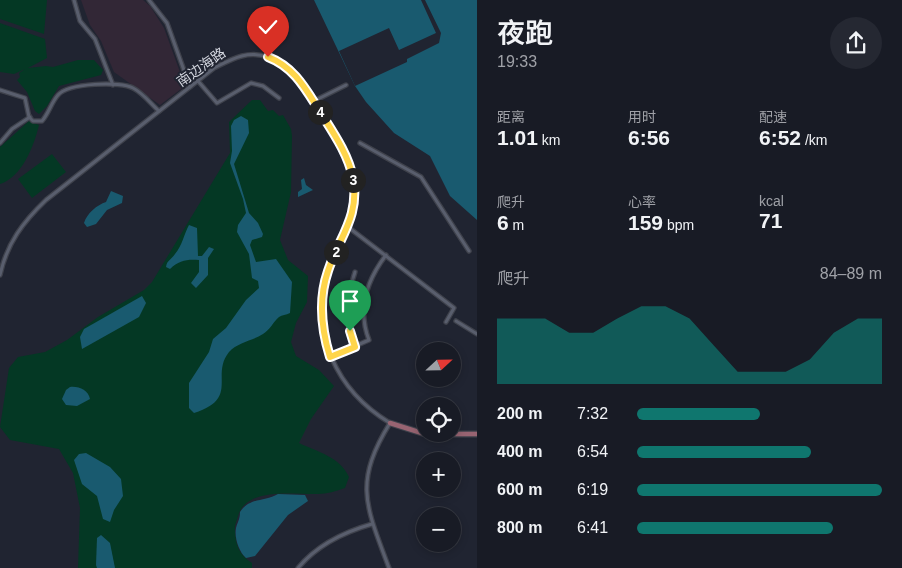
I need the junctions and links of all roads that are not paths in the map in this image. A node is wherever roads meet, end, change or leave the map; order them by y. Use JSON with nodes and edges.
{"nodes":[{"id":1,"x":74,"y":0,"type":"edge"},
{"id":2,"x":149,"y":0,"type":"edge"},
{"id":3,"x":198,"y":81,"type":"junction"},
{"id":4,"x":113,"y":84,"type":"junction"},
{"id":5,"x":346,"y":85,"type":"dead end"},
{"id":6,"x":190,"y":87,"type":"junction"},
{"id":7,"x":0,"y":90,"type":"edge"},
{"id":8,"x":279,"y":98,"type":"dead end"},
{"id":9,"x":314,"y":101,"type":"junction"},
{"id":10,"x":159,"y":111,"type":"junction"},
{"id":11,"x":30,"y":117,"type":"junction"},
{"id":12,"x":0,"y":143,"type":"edge"},
{"id":13,"x":360,"y":143,"type":"dead end"},
{"id":14,"x":348,"y":227,"type":"junction"},
{"id":15,"x":469,"y":251,"type":"dead end"},
{"id":16,"x":386,"y":255,"type":"junction"},
{"id":17,"x":355,"y":272,"type":"dead end"},
{"id":18,"x":0,"y":275,"type":"edge"},
{"id":19,"x":456,"y":321,"type":"dead end"},
{"id":20,"x":446,"y":322,"type":"dead end"},
{"id":21,"x":477,"y":334,"type":"edge"},
{"id":22,"x":355,"y":347,"type":"junction"},
{"id":23,"x":330,"y":357,"type":"junction"},
{"id":24,"x":390,"y":422,"type":"junction"},
{"id":25,"x":416,"y":431,"type":"edge"},
{"id":26,"x":461,"y":434,"type":"edge"},
{"id":27,"x":477,"y":434,"type":"edge"},
{"id":28,"x":372,"y":524,"type":"junction"},
{"id":29,"x":298,"y":568,"type":"edge"},
{"id":30,"x":389,"y":568,"type":"edge"}],
"edges":[{"from":1,"to":4,"type":"street"},
{"from":2,"to":6,"type":"street"},
{"from":3,"to":6,"type":"street","name":"南边海路"},
{"from":3,"to":8,"type":"street"},
{"from":3,"to":9,"type":"street","name":"南边海路"},
{"from":4,"to":10,"type":"street"},
{"from":4,"to":11,"type":"street"},
{"from":5,"to":9,"type":"street"},
{"from":6,"to":10,"type":"street","name":"南边海路"},
{"from":7,"to":11,"type":"street"},
{"from":9,"to":14,"type":"street","name":"南边海路"},
{"from":10,"to":18,"type":"street","name":"南边海路"},
{"from":11,"to":12,"type":"street"},
{"from":13,"to":15,"type":"street"},
{"from":14,"to":16,"type":"street"},
{"from":14,"to":23,"type":"street","name":"南边海路"},
{"from":16,"to":20,"type":"street"},
{"from":16,"to":22,"type":"street"},
{"from":17,"to":22,"type":"street"},
{"from":19,"to":21,"type":"street"},
{"from":22,"to":23,"type":"street"},
{"from":23,"to":24,"type":"street","name":"南边海路"},
{"from":24,"to":25,"type":"main road","name":"南边海路"},
{"from":24,"to":28,"type":"street"},
{"from":26,"to":27,"type":"main road","name":"南边海路"},
{"from":28,"to":29,"type":"street"},
{"from":28,"to":30,"type":"street"}]}
